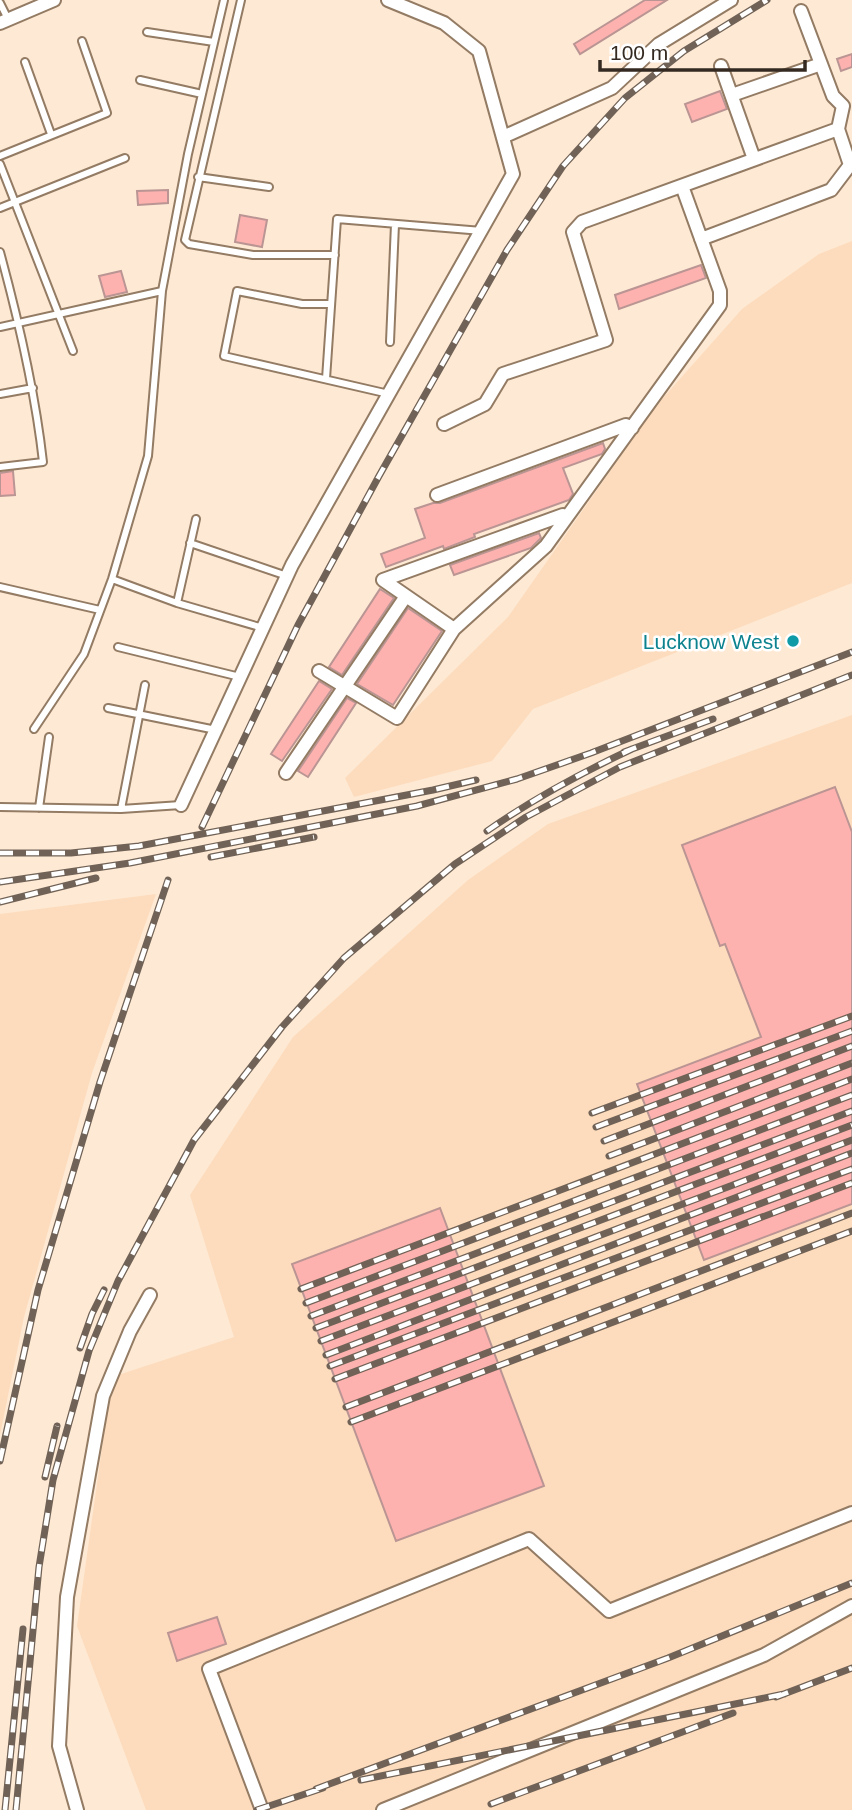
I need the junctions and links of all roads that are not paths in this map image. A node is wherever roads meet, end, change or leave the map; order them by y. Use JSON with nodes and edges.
{"nodes":[{"id":1,"x":54,"y":0,"type":"edge"},
{"id":2,"x":224,"y":0,"type":"edge"},
{"id":3,"x":241,"y":0,"type":"edge"},
{"id":4,"x":388,"y":0,"type":"edge"},
{"id":5,"x":731,"y":0,"type":"edge"},
{"id":6,"x":0,"y":3,"type":"edge"},
{"id":7,"x":802,"y":11,"type":"dead end"},
{"id":8,"x":4,"y":21,"type":"edge"},
{"id":9,"x":147,"y":32,"type":"dead end"},
{"id":10,"x":82,"y":41,"type":"dead end"},
{"id":11,"x":214,"y":42,"type":"junction"},
{"id":12,"x":25,"y":62,"type":"dead end"},
{"id":13,"x":821,"y":64,"type":"junction"},
{"id":14,"x":721,"y":66,"type":"dead end"},
{"id":15,"x":140,"y":80,"type":"dead end"},
{"id":16,"x":202,"y":94,"type":"junction"},
{"id":17,"x":732,"y":95,"type":"junction"},
{"id":18,"x":848,"y":105,"type":"edge"},
{"id":19,"x":838,"y":129,"type":"junction"},
{"id":20,"x":51,"y":134,"type":"junction"},
{"id":21,"x":503,"y":137,"type":"junction"},
{"id":22,"x":0,"y":156,"type":"edge"},
{"id":23,"x":125,"y":158,"type":"dead end"},
{"id":24,"x":754,"y":159,"type":"junction"},
{"id":25,"x":0,"y":164,"type":"edge"},
{"id":26,"x":851,"y":165,"type":"edge"},
{"id":27,"x":198,"y":177,"type":"junction"},
{"id":28,"x":682,"y":186,"type":"junction"},
{"id":29,"x":269,"y":187,"type":"dead end"},
{"id":30,"x":15,"y":202,"type":"junction"},
{"id":31,"x":0,"y":208,"type":"edge"},
{"id":32,"x":395,"y":224,"type":"junction"},
{"id":33,"x":482,"y":231,"type":"junction"},
{"id":34,"x":701,"y":239,"type":"junction"},
{"id":35,"x":0,"y":252,"type":"edge"},
{"id":36,"x":335,"y":255,"type":"junction"},
{"id":37,"x":162,"y":291,"type":"junction"},
{"id":38,"x":331,"y":304,"type":"junction"},
{"id":39,"x":59,"y":315,"type":"junction"},
{"id":40,"x":19,"y":323,"type":"junction"},
{"id":41,"x":0,"y":327,"type":"edge"},
{"id":42,"x":390,"y":342,"type":"dead end"},
{"id":43,"x":73,"y":351,"type":"dead end"},
{"id":44,"x":326,"y":379,"type":"junction"},
{"id":45,"x":33,"y":388,"type":"junction"},
{"id":46,"x":0,"y":394,"type":"edge"},
{"id":47,"x":390,"y":394,"type":"junction"},
{"id":48,"x":444,"y":424,"type":"dead end"},
{"id":49,"x":632,"y":428,"type":"junction"},
{"id":50,"x":0,"y":467,"type":"edge"},
{"id":51,"x":437,"y":495,"type":"dead end"},
{"id":52,"x":568,"y":517,"type":"junction"},
{"id":53,"x":196,"y":519,"type":"dead end"},
{"id":54,"x":190,"y":543,"type":"junction"},
{"id":55,"x":288,"y":576,"type":"junction"},
{"id":56,"x":112,"y":579,"type":"junction"},
{"id":57,"x":0,"y":587,"type":"edge"},
{"id":58,"x":406,"y":596,"type":"junction"},
{"id":59,"x":177,"y":603,"type":"junction"},
{"id":60,"x":100,"y":610,"type":"junction"},
{"id":61,"x":263,"y":628,"type":"junction"},
{"id":62,"x":454,"y":629,"type":"junction"},
{"id":63,"x":118,"y":647,"type":"dead end"},
{"id":64,"x":318,"y":671,"type":"dead end"},
{"id":65,"x":240,"y":677,"type":"junction"},
{"id":66,"x":145,"y":685,"type":"dead end"},
{"id":67,"x":345,"y":687,"type":"junction"},
{"id":68,"x":108,"y":708,"type":"dead end"},
{"id":69,"x":139,"y":715,"type":"junction"},
{"id":70,"x":34,"y":729,"type":"dead end"},
{"id":71,"x":215,"y":730,"type":"junction"},
{"id":72,"x":49,"y":737,"type":"dead end"},
{"id":73,"x":286,"y":773,"type":"dead end"},
{"id":74,"x":181,"y":805,"type":"joint"},
{"id":75,"x":0,"y":807,"type":"edge"},
{"id":76,"x":39,"y":808,"type":"junction"},
{"id":77,"x":121,"y":810,"type":"junction"},
{"id":78,"x":150,"y":1295,"type":"dead end"},
{"id":79,"x":852,"y":1513,"type":"edge"},
{"id":80,"x":852,"y":1606,"type":"edge"},
{"id":81,"x":77,"y":1810,"type":"edge"},
{"id":82,"x":262,"y":1810,"type":"edge"},
{"id":83,"x":383,"y":1810,"type":"edge"}],
"edges":[{"from":1,"to":8,"type":"street"},
{"from":2,"to":11,"type":"lane"},
{"from":3,"to":27,"type":"lane"},
{"from":4,"to":21,"type":"street"},
{"from":5,"to":21,"type":"street"},
{"from":6,"to":8,"type":"lane"},
{"from":7,"to":13,"type":"street"},
{"from":9,"to":11,"type":"lane"},
{"from":10,"to":20,"type":"lane"},
{"from":11,"to":16,"type":"lane"},
{"from":12,"to":20,"type":"lane"},
{"from":13,"to":17,"type":"street"},
{"from":13,"to":18,"type":"street"},
{"from":14,"to":17,"type":"street"},
{"from":15,"to":16,"type":"lane"},
{"from":16,"to":37,"type":"lane"},
{"from":17,"to":24,"type":"street"},
{"from":18,"to":19,"type":"street"},
{"from":19,"to":24,"type":"street"},
{"from":19,"to":26,"type":"street"},
{"from":20,"to":22,"type":"lane"},
{"from":21,"to":33,"type":"street"},
{"from":23,"to":30,"type":"lane"},
{"from":24,"to":28,"type":"street"},
{"from":25,"to":30,"type":"lane"},
{"from":26,"to":34,"type":"street"},
{"from":27,"to":29,"type":"lane"},
{"from":27,"to":36,"type":"lane"},
{"from":28,"to":34,"type":"street"},
{"from":28,"to":48,"type":"street"},
{"from":30,"to":31,"type":"lane"},
{"from":30,"to":39,"type":"lane"},
{"from":32,"to":33,"type":"lane"},
{"from":32,"to":36,"type":"lane"},
{"from":32,"to":42,"type":"lane"},
{"from":33,"to":47,"type":"street"},
{"from":34,"to":49,"type":"street"},
{"from":35,"to":40,"type":"lane"},
{"from":36,"to":38,"type":"lane"},
{"from":37,"to":39,"type":"lane"},
{"from":37,"to":56,"type":"lane"},
{"from":38,"to":44,"type":"lane"},
{"from":38,"to":44,"type":"lane"},
{"from":39,"to":40,"type":"lane"},
{"from":39,"to":43,"type":"lane"},
{"from":40,"to":41,"type":"lane"},
{"from":40,"to":45,"type":"lane"},
{"from":44,"to":47,"type":"lane"},
{"from":45,"to":46,"type":"lane"},
{"from":45,"to":50,"type":"lane"},
{"from":47,"to":55,"type":"street"},
{"from":49,"to":51,"type":"street"},
{"from":49,"to":52,"type":"street"},
{"from":52,"to":58,"type":"street"},
{"from":52,"to":62,"type":"street"},
{"from":53,"to":54,"type":"lane"},
{"from":54,"to":55,"type":"lane"},
{"from":54,"to":59,"type":"lane"},
{"from":55,"to":61,"type":"street"},
{"from":56,"to":59,"type":"lane"},
{"from":56,"to":60,"type":"lane"},
{"from":57,"to":60,"type":"lane"},
{"from":58,"to":62,"type":"street"},
{"from":58,"to":67,"type":"street"},
{"from":59,"to":61,"type":"lane"},
{"from":60,"to":70,"type":"lane"},
{"from":61,"to":65,"type":"street"},
{"from":62,"to":67,"type":"street"},
{"from":63,"to":65,"type":"lane"},
{"from":64,"to":67,"type":"street"},
{"from":65,"to":71,"type":"street"},
{"from":66,"to":69,"type":"lane"},
{"from":67,"to":73,"type":"street"},
{"from":68,"to":69,"type":"lane"},
{"from":69,"to":71,"type":"lane"},
{"from":69,"to":77,"type":"lane"},
{"from":71,"to":74,"type":"street"},
{"from":72,"to":76,"type":"lane"},
{"from":74,"to":77,"type":"lane"},
{"from":75,"to":76,"type":"lane"},
{"from":76,"to":77,"type":"lane"},
{"from":78,"to":81,"type":"street"},
{"from":79,"to":82,"type":"street"},
{"from":80,"to":83,"type":"street"}]}
